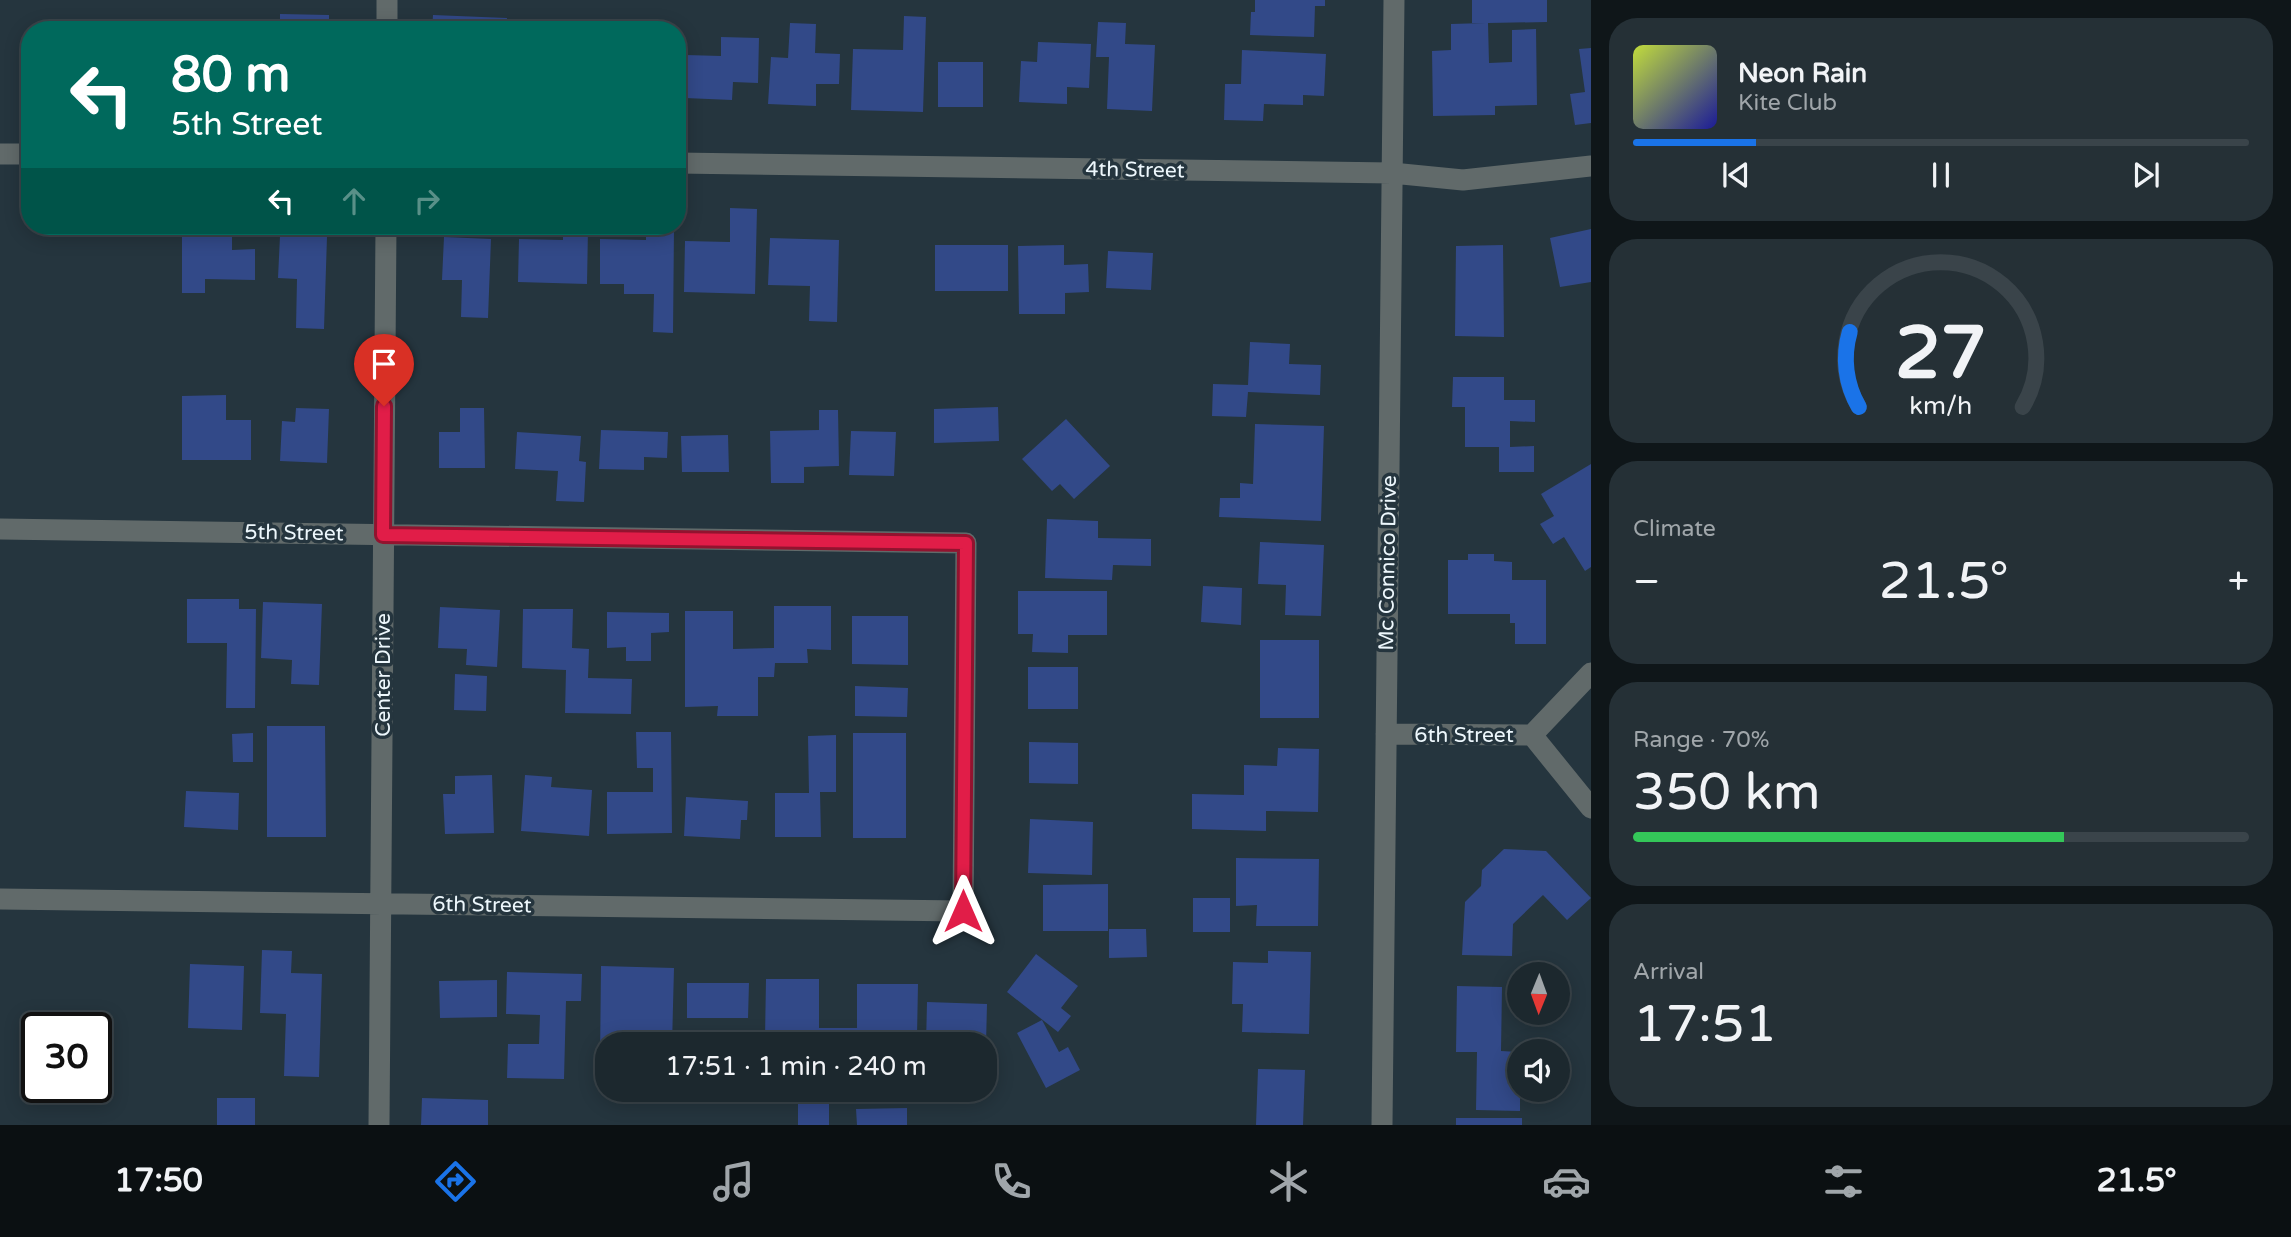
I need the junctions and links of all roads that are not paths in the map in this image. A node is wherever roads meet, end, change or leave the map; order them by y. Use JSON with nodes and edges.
{"nodes":[{"id":1,"x":387,"y":0,"type":"edge"},
{"id":2,"x":1394,"y":0,"type":"edge"},
{"id":3,"x":387,"y":21,"type":"edge"},
{"id":4,"x":0,"y":154,"type":"edge"},
{"id":5,"x":21,"y":154,"type":"edge"},
{"id":6,"x":686,"y":163,"type":"edge"},
{"id":7,"x":1591,"y":166,"type":"edge"},
{"id":8,"x":1392,"y":173,"type":"junction"},
{"id":9,"x":386,"y":235,"type":"edge"},
{"id":10,"x":0,"y":529,"type":"edge"},
{"id":11,"x":383,"y":535,"type":"junction"},
{"id":12,"x":1591,"y":673,"type":"edge"},
{"id":13,"x":1386,"y":734,"type":"junction"},
{"id":14,"x":1532,"y":735,"type":"junction"},
{"id":15,"x":1591,"y":808,"type":"edge"},
{"id":16,"x":0,"y":899,"type":"edge"},
{"id":17,"x":381,"y":903,"type":"junction"},
{"id":18,"x":963,"y":911,"type":"joint"},
{"id":19,"x":379,"y":1125,"type":"edge"},
{"id":20,"x":1382,"y":1125,"type":"edge"}],
"edges":[{"from":1,"to":3,"type":"street"},
{"from":2,"to":8,"type":"street","name":"Mc Connico Drive"},
{"from":4,"to":5,"type":"street"},
{"from":6,"to":8,"type":"street","name":"4th Street"},
{"from":7,"to":8,"type":"street","name":"4th Street"},
{"from":8,"to":13,"type":"street","name":"Mc Connico Drive"},
{"from":9,"to":11,"type":"street","name":"Center Drive"},
{"from":10,"to":11,"type":"street","name":"5th Street"},
{"from":11,"to":17,"type":"street","name":"Center Drive"},
{"from":11,"to":18,"type":"street","name":"5th Street"},
{"from":12,"to":14,"type":"street"},
{"from":13,"to":14,"type":"street","name":"6th Street"},
{"from":13,"to":20,"type":"street","name":"Mc Connico Drive"},
{"from":14,"to":15,"type":"street","name":"6th Street"},
{"from":16,"to":17,"type":"street","name":"6th Street"},
{"from":17,"to":18,"type":"street","name":"6th Street"},
{"from":17,"to":19,"type":"street","name":"Center Drive"}]}
